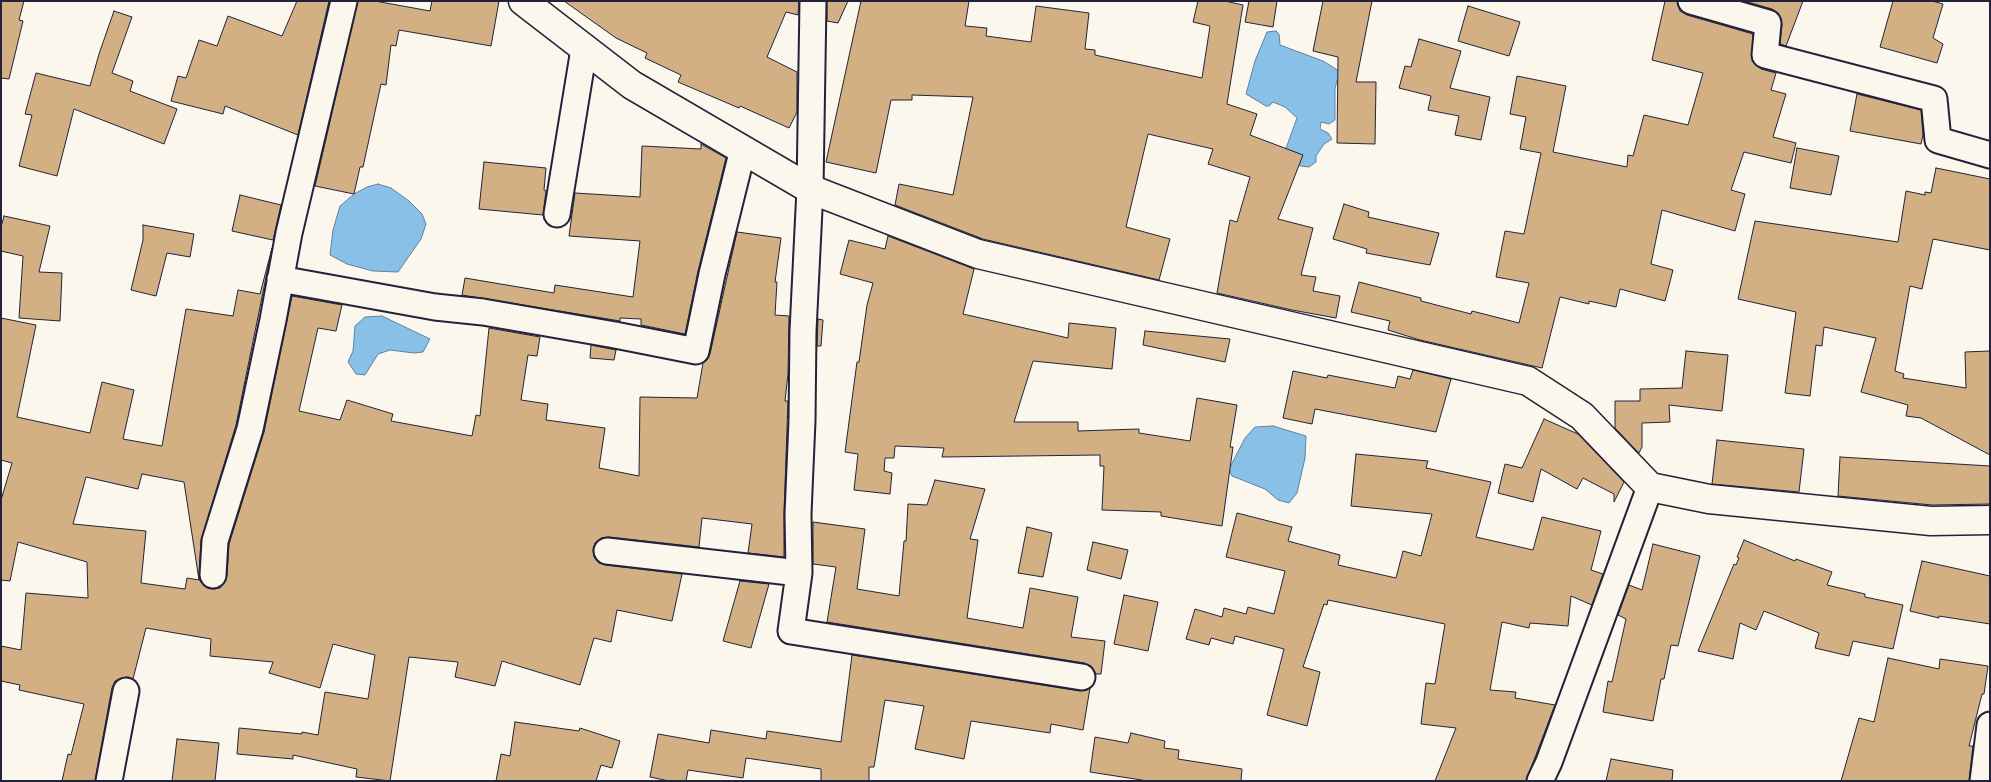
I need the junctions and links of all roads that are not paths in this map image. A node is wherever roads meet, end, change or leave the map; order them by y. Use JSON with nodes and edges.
{"nodes":[{"id":1,"x":344,"y":1,"type":"edge"},
{"id":2,"x":523,"y":1,"type":"edge"},
{"id":3,"x":814,"y":1,"type":"edge"},
{"id":4,"x":1691,"y":1,"type":"edge"},
{"id":5,"x":584,"y":48,"type":"junction"},
{"id":6,"x":743,"y":150,"type":"junction"},
{"id":7,"x":1990,"y":155,"type":"edge"},
{"id":8,"x":810,"y":188,"type":"junction"},
{"id":9,"x":557,"y":214,"type":"dead end"},
{"id":10,"x":280,"y":280,"type":"junction"},
{"id":11,"x":1650,"y":487,"type":"junction"},
{"id":12,"x":1990,"y":520,"type":"edge"},
{"id":13,"x":607,"y":551,"type":"dead end"},
{"id":14,"x":799,"y":573,"type":"junction"},
{"id":15,"x":214,"y":575,"type":"dead end"},
{"id":16,"x":1082,"y":677,"type":"dead end"},
{"id":17,"x":126,"y":691,"type":"dead end"},
{"id":18,"x":1990,"y":725,"type":"edge"},
{"id":19,"x":109,"y":781,"type":"edge"},
{"id":20,"x":1540,"y":781,"type":"edge"},
{"id":21,"x":1983,"y":781,"type":"edge"}],
"edges":[{"from":1,"to":10,"type":"street"},
{"from":2,"to":5,"type":"main road"},
{"from":3,"to":8,"type":"street"},
{"from":4,"to":7,"type":"street"},
{"from":5,"to":6,"type":"main road"},
{"from":5,"to":9,"type":"street"},
{"from":6,"to":8,"type":"main road"},
{"from":6,"to":10,"type":"street"},
{"from":8,"to":11,"type":"main road"},
{"from":8,"to":14,"type":"street"},
{"from":10,"to":15,"type":"street"},
{"from":11,"to":12,"type":"main road"},
{"from":11,"to":20,"type":"street"},
{"from":13,"to":14,"type":"street"},
{"from":14,"to":16,"type":"street"},
{"from":17,"to":19,"type":"street"},
{"from":18,"to":21,"type":"street"}]}
